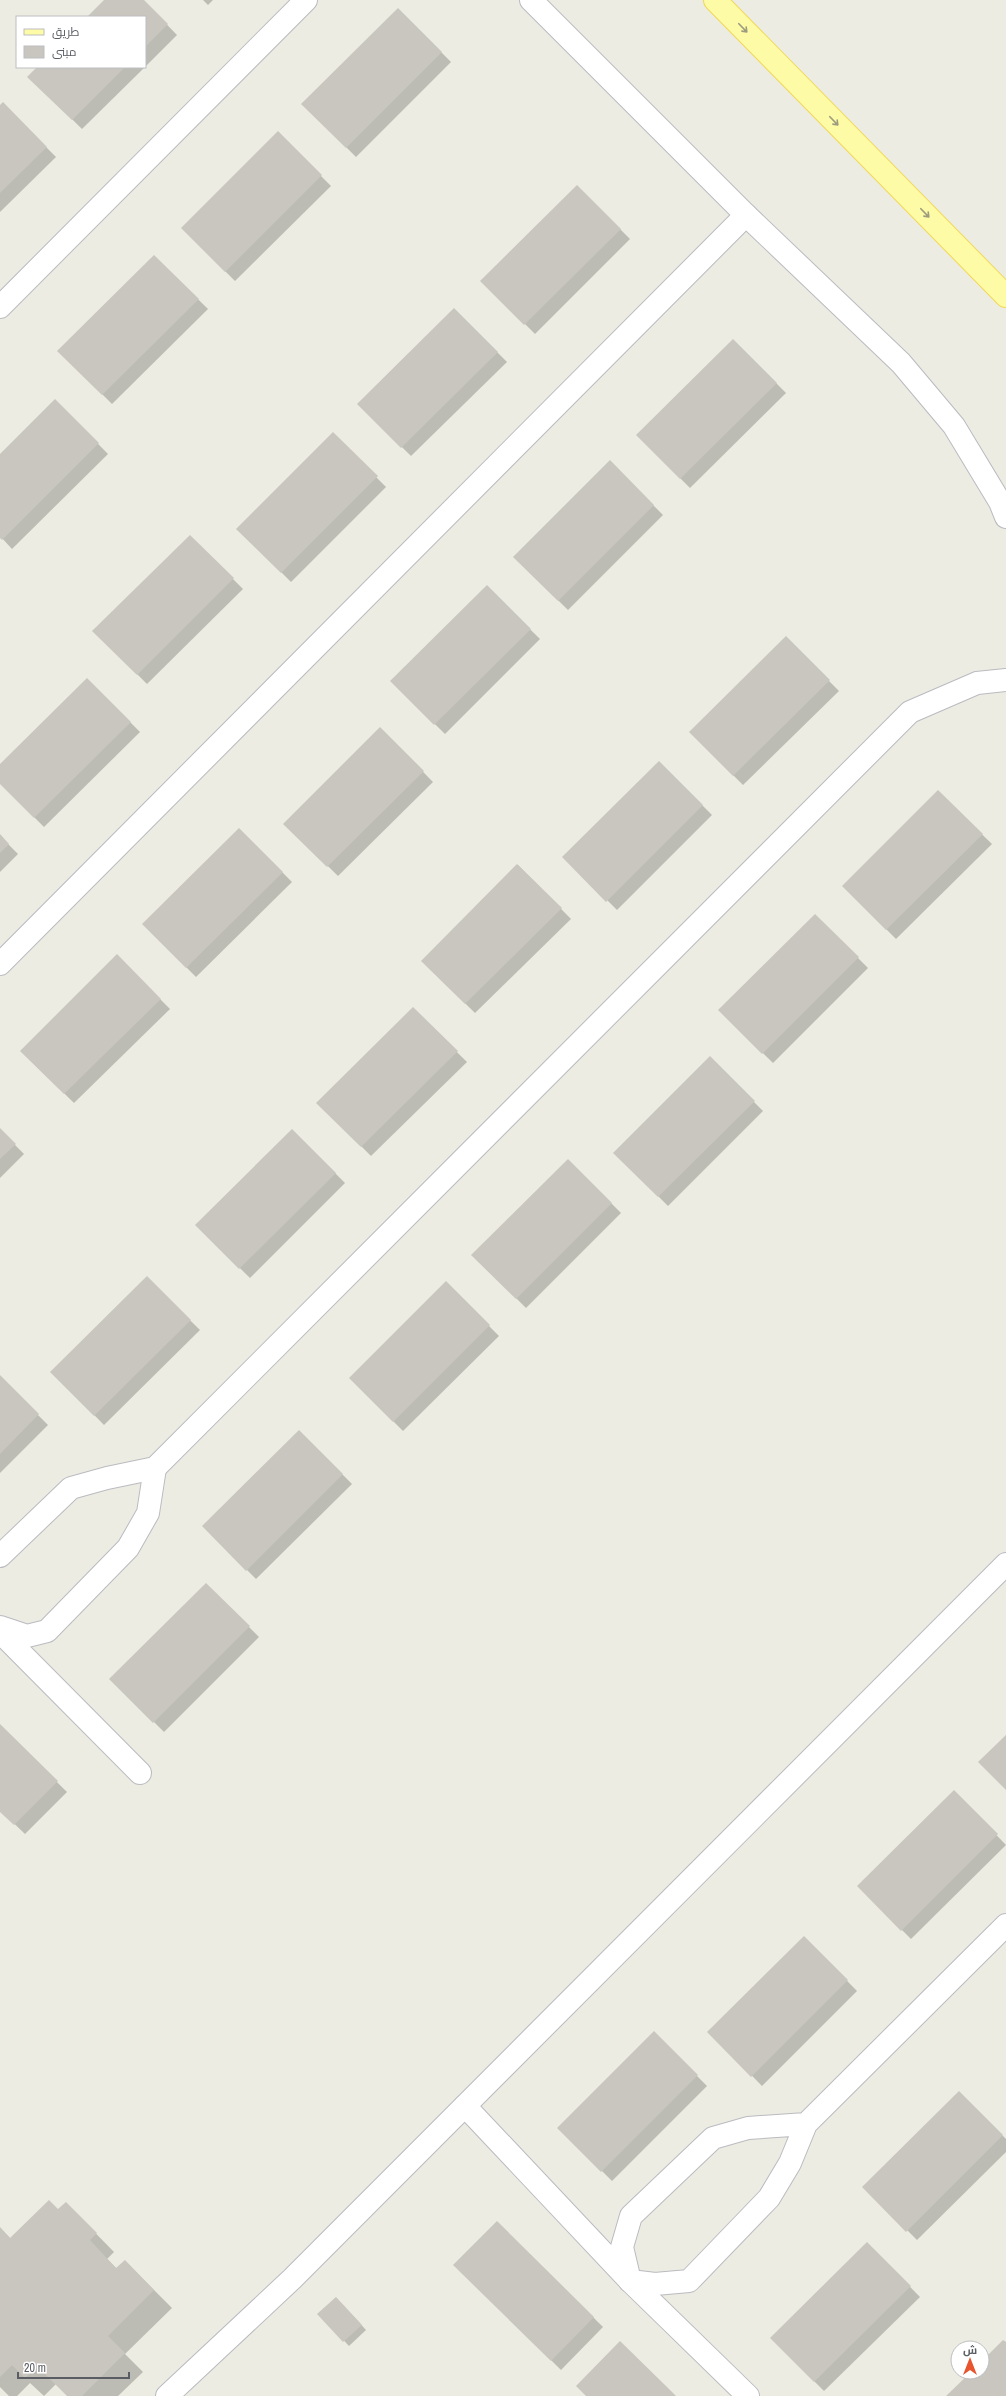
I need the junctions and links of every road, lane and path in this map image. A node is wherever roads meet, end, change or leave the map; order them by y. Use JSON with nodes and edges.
{"nodes":[{"id":1,"x":306,"y":0,"type":"edge"},
{"id":2,"x":531,"y":0,"type":"edge"},
{"id":3,"x":716,"y":0,"type":"edge"},
{"id":4,"x":746,"y":215,"type":"junction"},
{"id":5,"x":1006,"y":296,"type":"edge"},
{"id":6,"x":0,"y":307,"type":"edge"},
{"id":7,"x":1006,"y":517,"type":"edge"},
{"id":8,"x":1006,"y":680,"type":"edge"},
{"id":9,"x":0,"y":964,"type":"edge"},
{"id":10,"x":155,"y":1468,"type":"junction"},
{"id":11,"x":0,"y":1556,"type":"edge"},
{"id":12,"x":1006,"y":1564,"type":"edge"},
{"id":13,"x":0,"y":1627,"type":"edge"},
{"id":14,"x":0,"y":1632,"type":"edge"},
{"id":15,"x":140,"y":1773,"type":"dead end"},
{"id":16,"x":1006,"y":1926,"type":"edge"},
{"id":17,"x":464,"y":2106,"type":"junction"},
{"id":18,"x":806,"y":2124,"type":"junction"},
{"id":19,"x":630,"y":2281,"type":"junction"},
{"id":20,"x":167,"y":2396,"type":"edge"},
{"id":21,"x":748,"y":2396,"type":"edge"}],
"edges":[{"from":1,"to":6,"type":"street"},
{"from":2,"to":4,"type":"street"},
{"from":3,"to":5,"type":"main road","one_way":true},
{"from":4,"to":7,"type":"street"},
{"from":4,"to":9,"type":"street"},
{"from":8,"to":10,"type":"street"},
{"from":10,"to":11,"type":"street"},
{"from":10,"to":13,"type":"street"},
{"from":12,"to":17,"type":"street"},
{"from":14,"to":15,"type":"street"},
{"from":16,"to":18,"type":"street"},
{"from":17,"to":19,"type":"street"},
{"from":17,"to":20,"type":"street"},
{"from":18,"to":19,"type":"street"},
{"from":18,"to":19,"type":"street"},
{"from":19,"to":21,"type":"street"}]}
